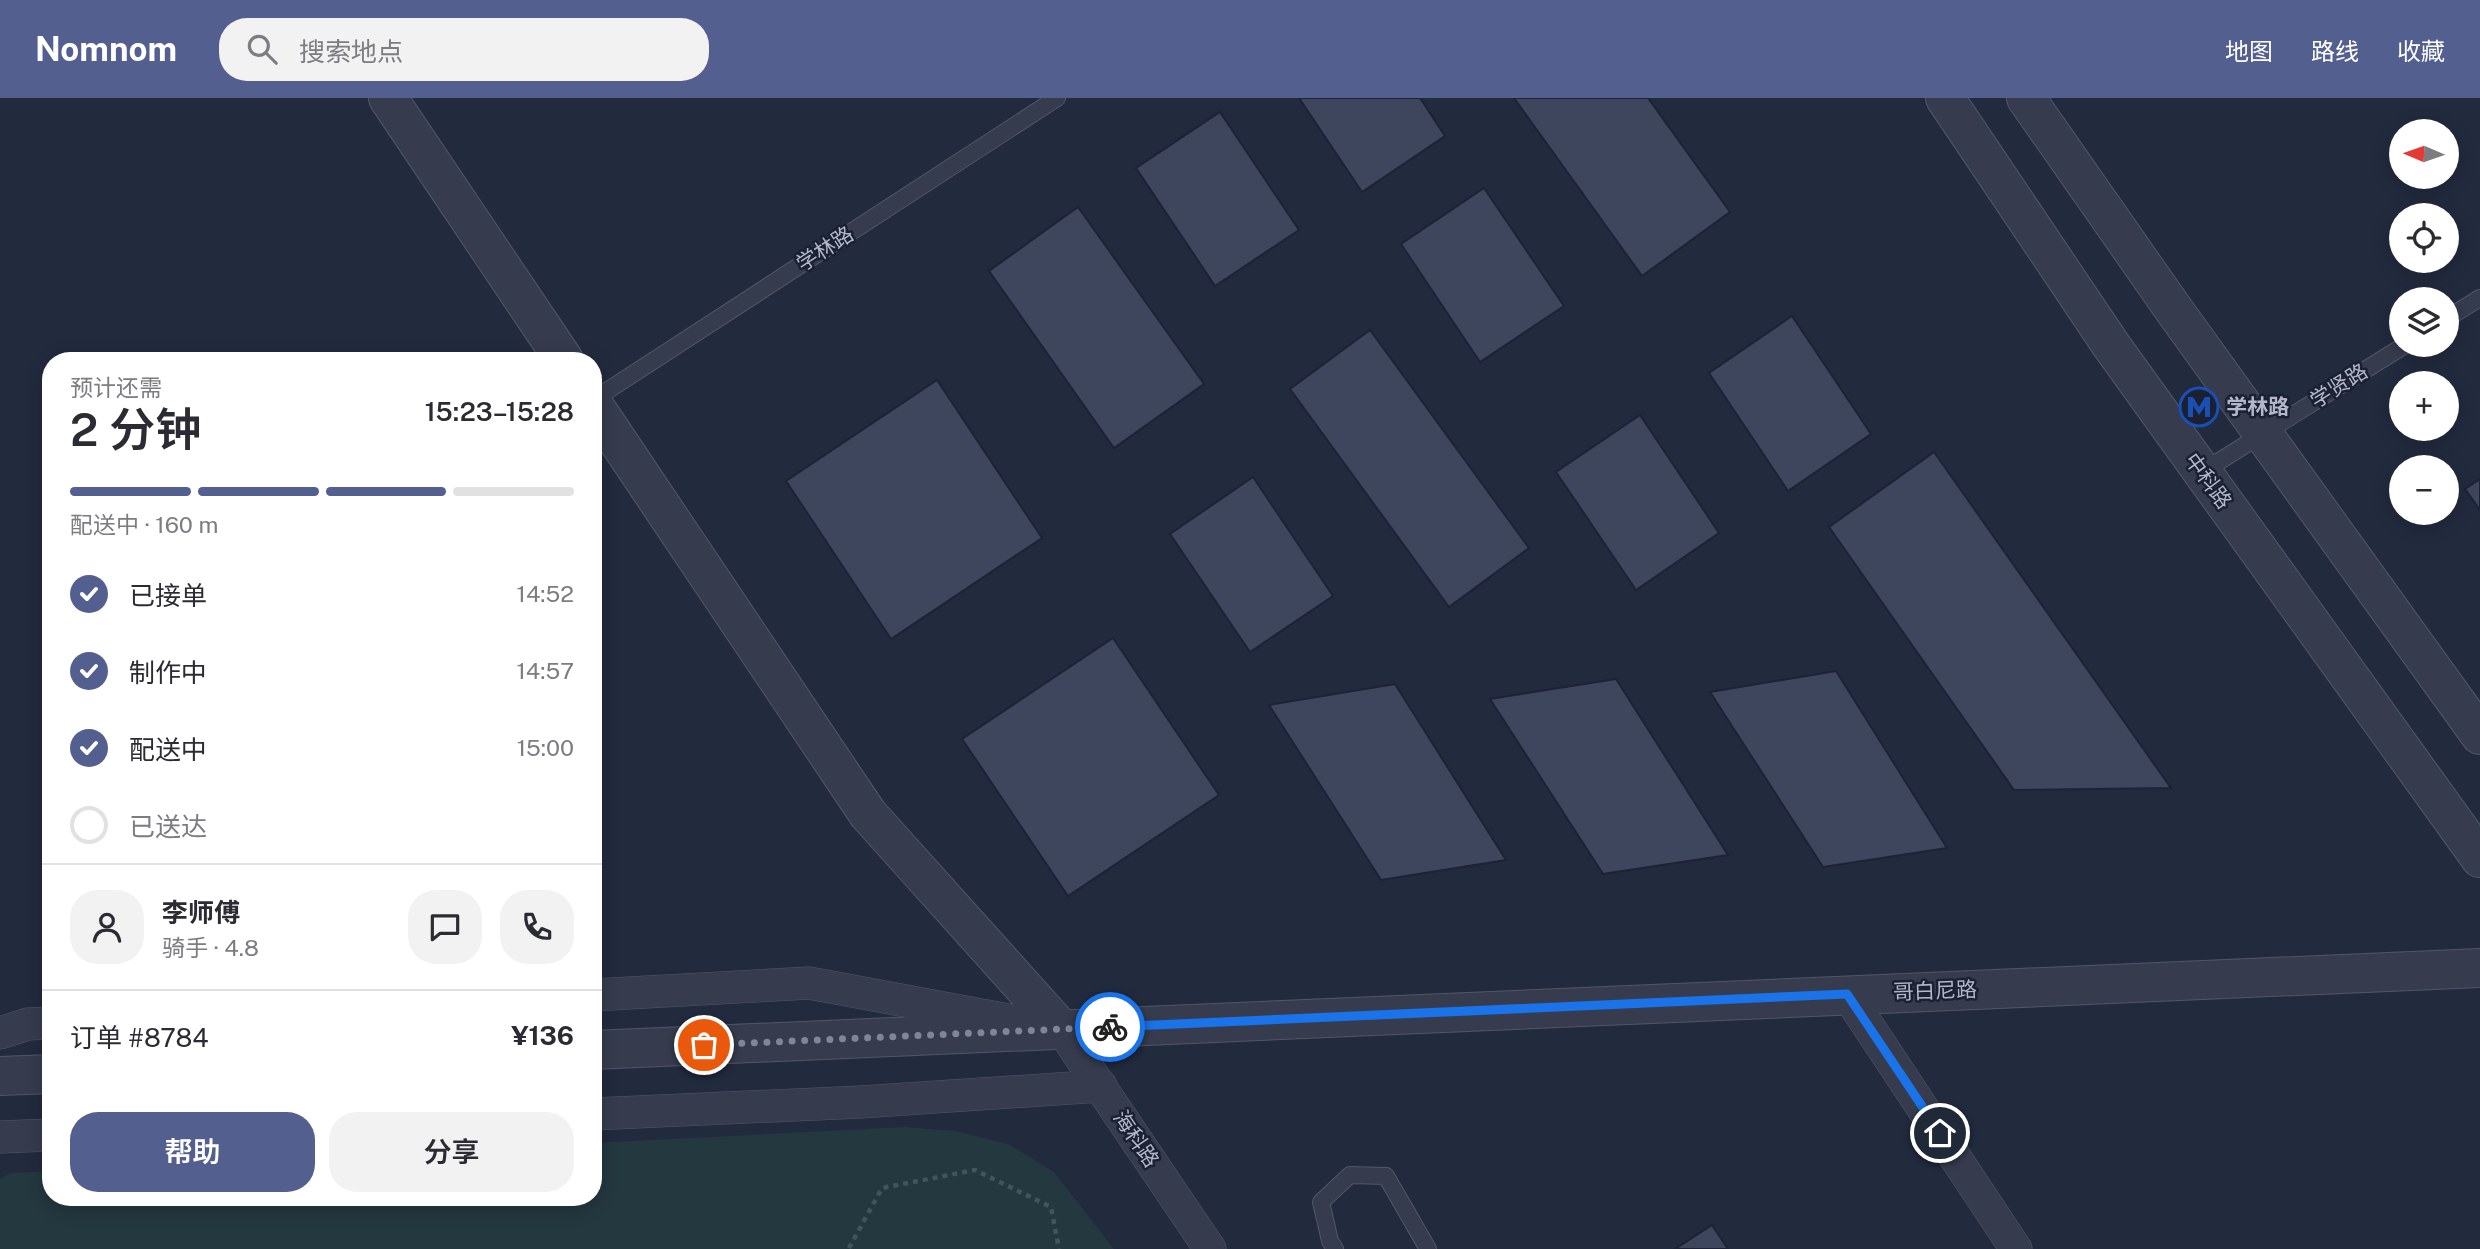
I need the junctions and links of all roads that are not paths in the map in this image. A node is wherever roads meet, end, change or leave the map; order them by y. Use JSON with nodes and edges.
{"nodes":[{"id":1,"x":388,"y":98,"type":"edge"},
{"id":2,"x":1057,"y":98,"type":"edge"},
{"id":3,"x":1945,"y":98,"type":"edge"},
{"id":4,"x":2026,"y":98,"type":"edge"},
{"id":5,"x":2480,"y":298,"type":"edge"},
{"id":6,"x":2459,"y":311,"type":"edge"},
{"id":7,"x":559,"y":352,"type":"edge"},
{"id":8,"x":2389,"y":355,"type":"edge"},
{"id":9,"x":602,"y":396,"type":"edge"},
{"id":10,"x":602,"y":415,"type":"edge"},
{"id":11,"x":2263,"y":433,"type":"junction"},
{"id":12,"x":2202,"y":472,"type":"junction"},
{"id":13,"x":2480,"y":735,"type":"edge"},
{"id":14,"x":2480,"y":858,"type":"edge"},
{"id":15,"x":2480,"y":968,"type":"edge"},
{"id":16,"x":1847,"y":994,"type":"junction"},
{"id":17,"x":602,"y":995,"type":"edge"},
{"id":18,"x":42,"y":1023,"type":"edge"},
{"id":19,"x":1062,"y":1030,"type":"junction"},
{"id":20,"x":0,"y":1034,"type":"edge"},
{"id":21,"x":602,"y":1050,"type":"edge"},
{"id":22,"x":42,"y":1074,"type":"edge"},
{"id":23,"x":0,"y":1076,"type":"edge"},
{"id":24,"x":1101,"y":1086,"type":"junction"},
{"id":25,"x":602,"y":1114,"type":"edge"},
{"id":26,"x":42,"y":1135,"type":"edge"},
{"id":27,"x":0,"y":1137,"type":"edge"},
{"id":28,"x":1210,"y":1249,"type":"edge"},
{"id":29,"x":1335,"y":1249,"type":"edge"},
{"id":30,"x":1428,"y":1249,"type":"edge"},
{"id":31,"x":2016,"y":1249,"type":"edge"}],
"edges":[{"from":1,"to":7,"type":"street"},
{"from":2,"to":9,"type":"lane","name":"学林路"},
{"from":3,"to":12,"type":"street","name":"中科路"},
{"from":4,"to":11,"type":"street"},
{"from":5,"to":6,"type":"lane"},
{"from":8,"to":11,"type":"lane","name":"学贤路"},
{"from":10,"to":19,"type":"street"},
{"from":11,"to":12,"type":"lane","name":"学贤路"},
{"from":11,"to":13,"type":"street"},
{"from":12,"to":14,"type":"street","name":"中科路"},
{"from":15,"to":16,"type":"street","name":"哥白尼路"},
{"from":16,"to":19,"type":"street","name":"哥白尼路"},
{"from":16,"to":31,"type":"street"},
{"from":17,"to":19,"type":"street"},
{"from":18,"to":20,"type":"street"},
{"from":19,"to":21,"type":"street","name":"哥白尼路"},
{"from":19,"to":24,"type":"street","name":"海科路"},
{"from":22,"to":23,"type":"street"},
{"from":24,"to":25,"type":"street"},
{"from":24,"to":28,"type":"street","name":"海科路"},
{"from":26,"to":27,"type":"street"},
{"from":29,"to":30,"type":"lane"}]}
